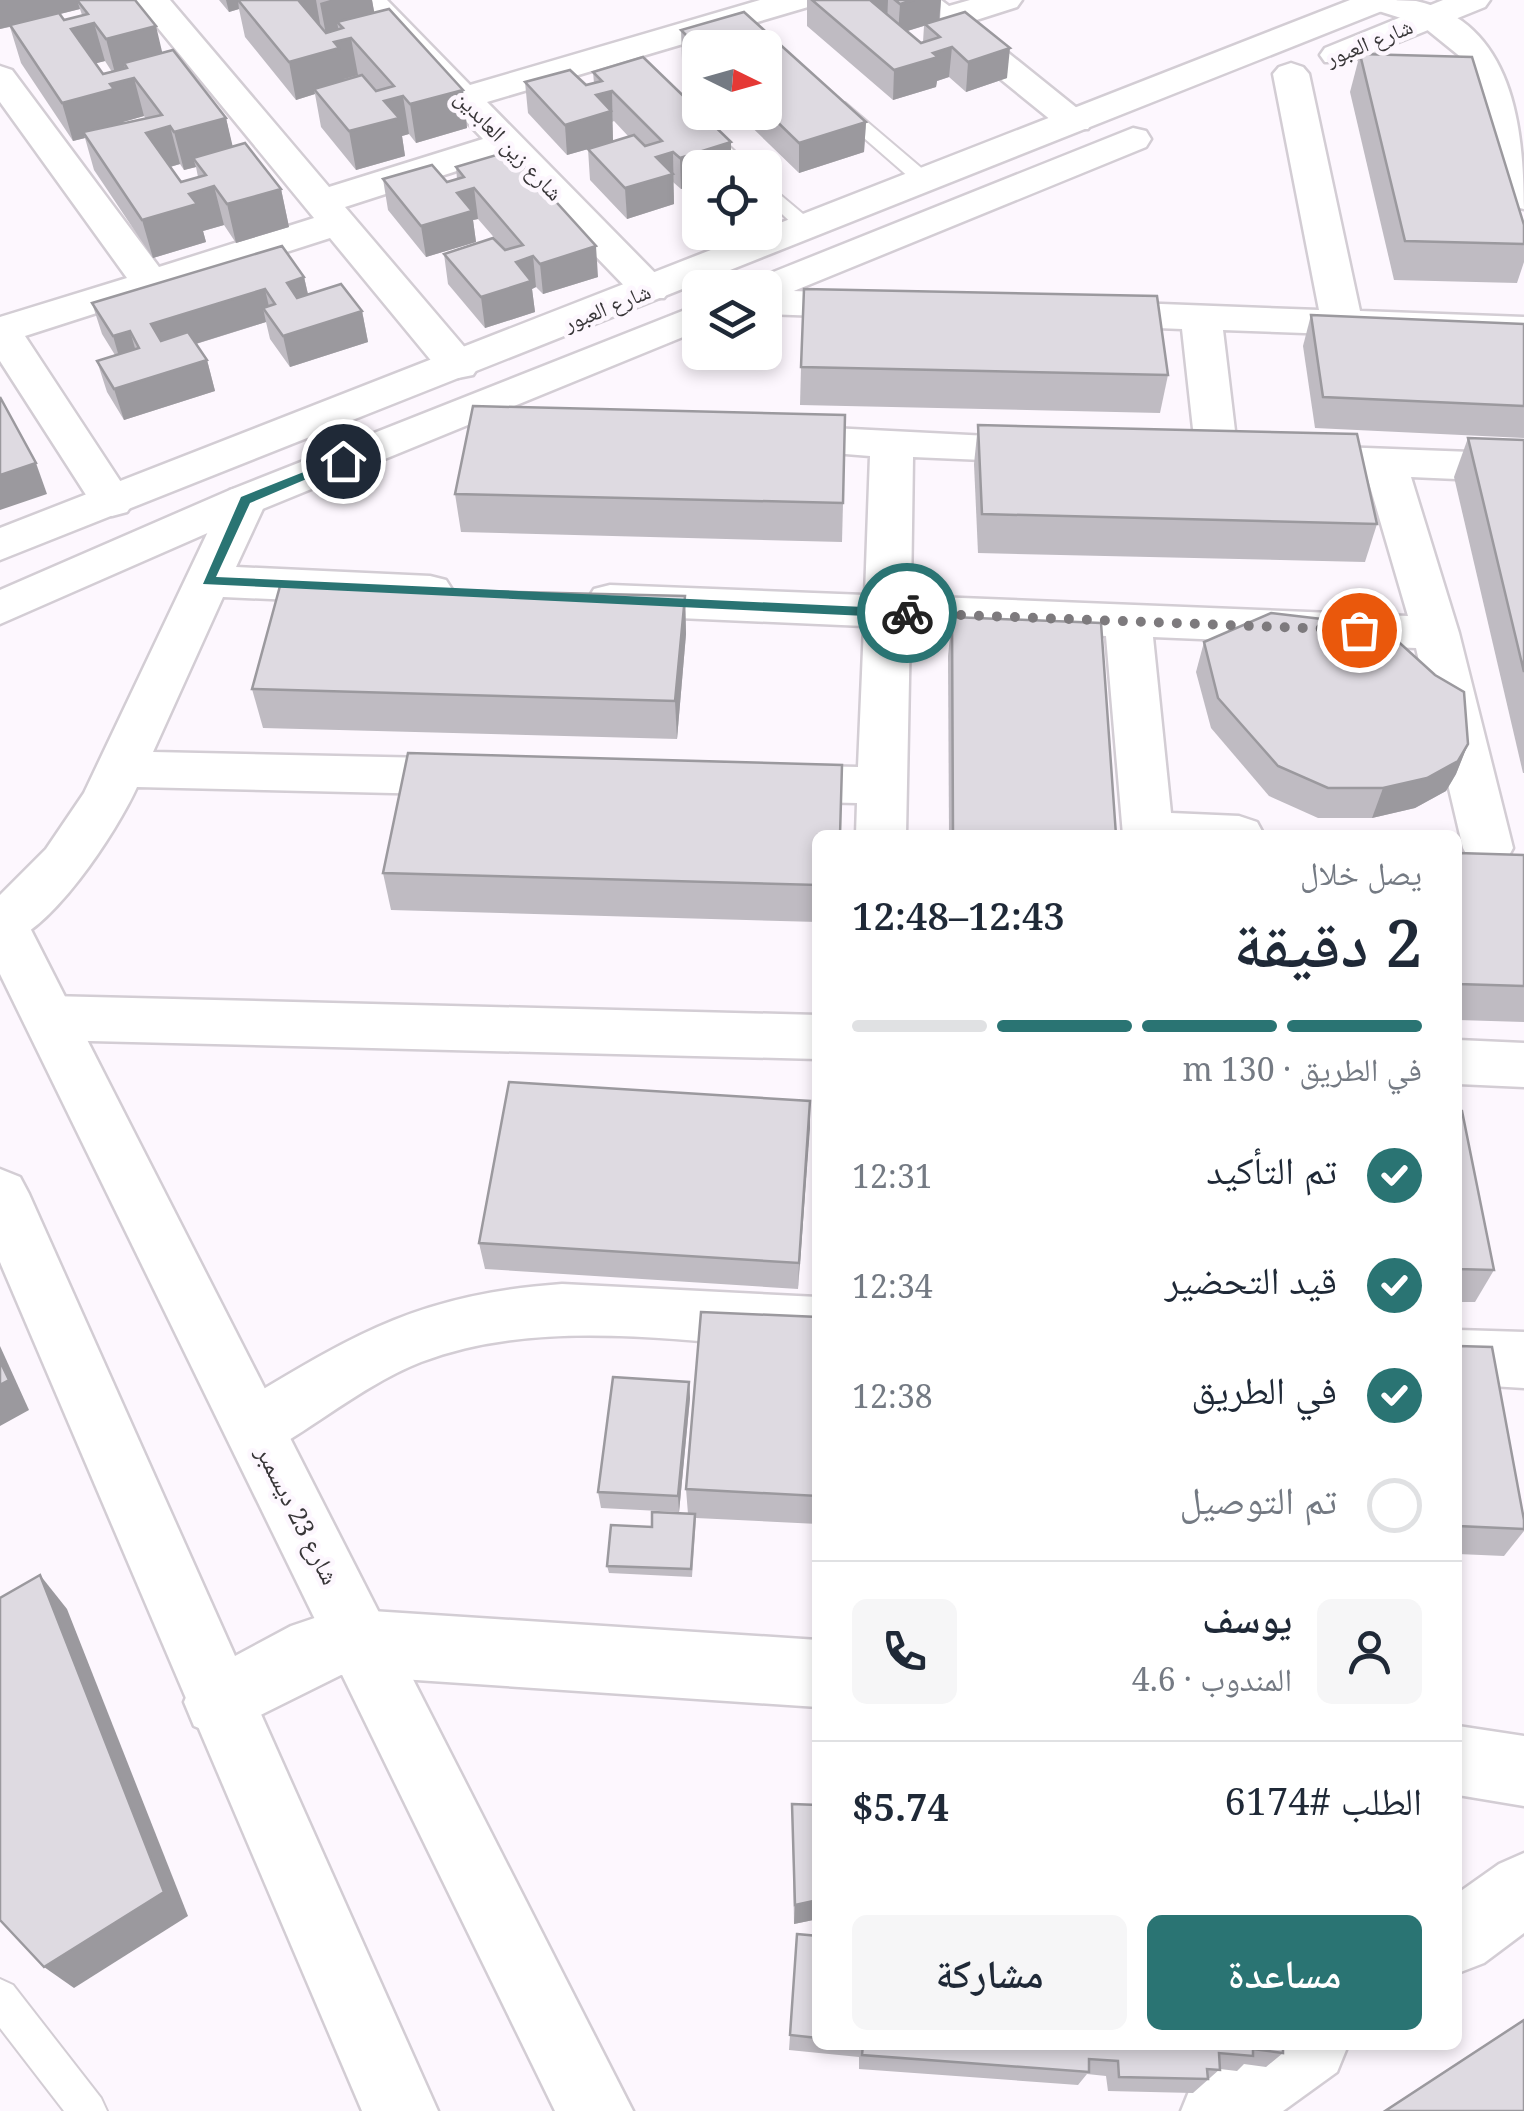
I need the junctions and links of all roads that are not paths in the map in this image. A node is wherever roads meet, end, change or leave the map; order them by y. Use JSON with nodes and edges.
{"nodes":[{"id":1,"x":368,"y":0,"type":"edge"},
{"id":2,"x":796,"y":0,"type":"edge"},
{"id":3,"x":1005,"y":0,"type":"edge"},
{"id":4,"x":1379,"y":0,"type":"edge"},
{"id":5,"x":1474,"y":0,"type":"edge"},
{"id":6,"x":141,"y":2,"type":"edge"},
{"id":7,"x":932,"y":10,"type":"edge"},
{"id":8,"x":1432,"y":17,"type":"junction"},
{"id":9,"x":1291,"y":74,"type":"junction"},
{"id":10,"x":0,"y":78,"type":"edge"},
{"id":11,"x":1485,"y":80,"type":"junction"},
{"id":12,"x":1524,"y":82,"type":"edge"},
{"id":13,"x":1256,"y":88,"type":"dead end"},
{"id":14,"x":823,"y":93,"type":"edge"},
{"id":15,"x":463,"y":98,"type":"junction"},
{"id":16,"x":1075,"y":121,"type":"junction"},
{"id":17,"x":1169,"y":124,"type":"dead end"},
{"id":18,"x":702,"y":130,"type":"edge"},
{"id":19,"x":508,"y":143,"type":"junction"},
{"id":20,"x":723,"y":150,"type":"edge"},
{"id":21,"x":925,"y":181,"type":"junction"},
{"id":22,"x":1523,"y":190,"type":"edge"},
{"id":23,"x":782,"y":204,"type":"edge"},
{"id":24,"x":864,"y":206,"type":"junction"},
{"id":25,"x":329,"y":213,"type":"junction"},
{"id":26,"x":808,"y":228,"type":"junction"},
{"id":27,"x":898,"y":234,"type":"junction"},
{"id":28,"x":782,"y":282,"type":"edge"},
{"id":29,"x":151,"y":283,"type":"junction"},
{"id":30,"x":650,"y":290,"type":"junction"},
{"id":31,"x":782,"y":303,"type":"edge"},
{"id":32,"x":924,"y":308,"type":"edge"},
{"id":33,"x":1042,"y":312,"type":"edge"},
{"id":34,"x":1201,"y":317,"type":"junction"},
{"id":35,"x":1342,"y":322,"type":"junction"},
{"id":36,"x":682,"y":323,"type":"edge"},
{"id":37,"x":1524,"y":329,"type":"edge"},
{"id":38,"x":0,"y":330,"type":"edge"},
{"id":39,"x":458,"y":366,"type":"junction"},
{"id":40,"x":441,"y":421,"type":"junction"},
{"id":41,"x":539,"y":426,"type":"edge"},
{"id":42,"x":735,"y":436,"type":"edge"},
{"id":43,"x":892,"y":444,"type":"junction"},
{"id":44,"x":1083,"y":451,"type":"edge"},
{"id":45,"x":1385,"y":463,"type":"junction"},
{"id":46,"x":1524,"y":468,"type":"edge"},
{"id":47,"x":245,"y":500,"type":"junction"},
{"id":48,"x":112,"y":502,"type":"junction"},
{"id":49,"x":0,"y":545,"type":"edge"},
{"id":50,"x":208,"y":581,"type":"junction"},
{"id":51,"x":467,"y":593,"type":"edge"},
{"id":52,"x":567,"y":598,"type":"edge"},
{"id":53,"x":0,"y":608,"type":"edge"},
{"id":54,"x":886,"y":613,"type":"junction"},
{"id":55,"x":1128,"y":621,"type":"junction"},
{"id":56,"x":1436,"y":633,"type":"junction"},
{"id":57,"x":121,"y":769,"type":"junction"},
{"id":58,"x":531,"y":778,"type":"edge"},
{"id":59,"x":726,"y":782,"type":"edge"},
{"id":60,"x":882,"y":786,"type":"junction"},
{"id":61,"x":881,"y":830,"type":"edge"},
{"id":62,"x":1148,"y":830,"type":"edge"},
{"id":63,"x":1490,"y":848,"type":"edge"},
{"id":64,"x":1,"y":923,"type":"edge"},
{"id":65,"x":49,"y":1018,"type":"junction"},
{"id":66,"x":812,"y":1037,"type":"edge"},
{"id":67,"x":1462,"y":1063,"type":"edge"},
{"id":68,"x":1522,"y":1077,"type":"edge"},
{"id":69,"x":0,"y":1194,"type":"edge"},
{"id":70,"x":812,"y":1324,"type":"edge"},
{"id":71,"x":1462,"y":1357,"type":"edge"},
{"id":72,"x":1524,"y":1360,"type":"edge"},
{"id":73,"x":254,"y":1428,"type":"junction"},
{"id":74,"x":363,"y":1644,"type":"junction"},
{"id":75,"x":812,"y":1674,"type":"edge"},
{"id":76,"x":218,"y":1702,"type":"junction"},
{"id":77,"x":1462,"y":1762,"type":"edge"},
{"id":78,"x":1524,"y":1772,"type":"edge"},
{"id":79,"x":1524,"y":1888,"type":"edge"},
{"id":80,"x":1462,"y":1934,"type":"edge"},
{"id":81,"x":0,"y":1998,"type":"edge"},
{"id":82,"x":1303,"y":2050,"type":"edge"},
{"id":83,"x":88,"y":2111,"type":"edge"},
{"id":84,"x":400,"y":2111,"type":"edge"},
{"id":85,"x":595,"y":2111,"type":"edge"},
{"id":86,"x":1219,"y":2111,"type":"edge"}],
"edges":[{"from":1,"to":15,"type":"street","name":"شارع زين العابدين"},
{"from":2,"to":15,"type":"street"},
{"from":3,"to":7,"type":"street"},
{"from":4,"to":8,"type":"street"},
{"from":4,"to":16,"type":"street","name":"شارع العبور"},
{"from":5,"to":8,"type":"street","name":"شارع العبور"},
{"from":6,"to":25,"type":"street"},
{"from":7,"to":16,"type":"street"},
{"from":8,"to":9,"type":"street","name":"شارع العبور"},
{"from":8,"to":11,"type":"street"},
{"from":9,"to":13,"type":"street","name":"شارع العبور"},
{"from":9,"to":35,"type":"street"},
{"from":10,"to":29,"type":"street"},
{"from":11,"to":12,"type":"street"},
{"from":11,"to":22,"type":"street"},
{"from":14,"to":21,"type":"lane"},
{"from":15,"to":19,"type":"street","name":"شارع زين العابدين"},
{"from":16,"to":21,"type":"street","name":"شارع العبور"},
{"from":17,"to":27,"type":"street"},
{"from":18,"to":20,"type":"lane"},
{"from":19,"to":25,"type":"street"},
{"from":19,"to":30,"type":"street","name":"شارع زين العابدين"},
{"from":21,"to":24,"type":"street","name":"شارع العبور"},
{"from":23,"to":26,"type":"lane"},
{"from":24,"to":26,"type":"street","name":"شارع العبور"},
{"from":24,"to":27,"type":"street"},
{"from":25,"to":29,"type":"street"},
{"from":25,"to":39,"type":"street"},
{"from":26,"to":30,"type":"street","name":"شارع العبور"},
{"from":27,"to":28,"type":"street"},
{"from":29,"to":38,"type":"street"},
{"from":30,"to":39,"type":"street","name":"شارع العبور"},
{"from":31,"to":32,"type":"street"},
{"from":33,"to":34,"type":"street"},
{"from":34,"to":35,"type":"street"},
{"from":34,"to":45,"type":"street"},
{"from":35,"to":37,"type":"street"},
{"from":36,"to":40,"type":"street","name":"شارع العبور"},
{"from":38,"to":48,"type":"street"},
{"from":39,"to":48,"type":"street","name":"شارع العبور"},
{"from":40,"to":41,"type":"street"},
{"from":40,"to":47,"type":"street","name":"شارع العبور"},
{"from":42,"to":43,"type":"street"},
{"from":43,"to":44,"type":"street"},
{"from":43,"to":54,"type":"street"},
{"from":45,"to":46,"type":"street"},
{"from":45,"to":56,"type":"street"},
{"from":47,"to":50,"type":"street"},
{"from":47,"to":53,"type":"street","name":"شارع العبور"},
{"from":48,"to":49,"type":"street","name":"شارع العبور"},
{"from":50,"to":51,"type":"street"},
{"from":50,"to":57,"type":"street"},
{"from":52,"to":54,"type":"street"},
{"from":54,"to":55,"type":"street"},
{"from":54,"to":60,"type":"street"},
{"from":55,"to":56,"type":"street"},
{"from":55,"to":62,"type":"street"},
{"from":56,"to":63,"type":"street"},
{"from":57,"to":58,"type":"street"},
{"from":57,"to":64,"type":"street"},
{"from":59,"to":60,"type":"street"},
{"from":60,"to":61,"type":"street"},
{"from":64,"to":65,"type":"street","name":"شارع 23 ديسمبر"},
{"from":65,"to":66,"type":"street"},
{"from":65,"to":73,"type":"street","name":"شارع 23 ديسمبر"},
{"from":67,"to":68,"type":"street"},
{"from":69,"to":76,"type":"street"},
{"from":70,"to":73,"type":"street"},
{"from":71,"to":72,"type":"street"},
{"from":73,"to":74,"type":"street","name":"شارع 23 ديسمبر"},
{"from":74,"to":75,"type":"street"},
{"from":74,"to":76,"type":"street"},
{"from":74,"to":85,"type":"street","name":"شارع 23 ديسمبر"},
{"from":76,"to":84,"type":"street"},
{"from":77,"to":78,"type":"street"},
{"from":79,"to":80,"type":"street"},
{"from":81,"to":83,"type":"lane"},
{"from":82,"to":86,"type":"street"}]}
